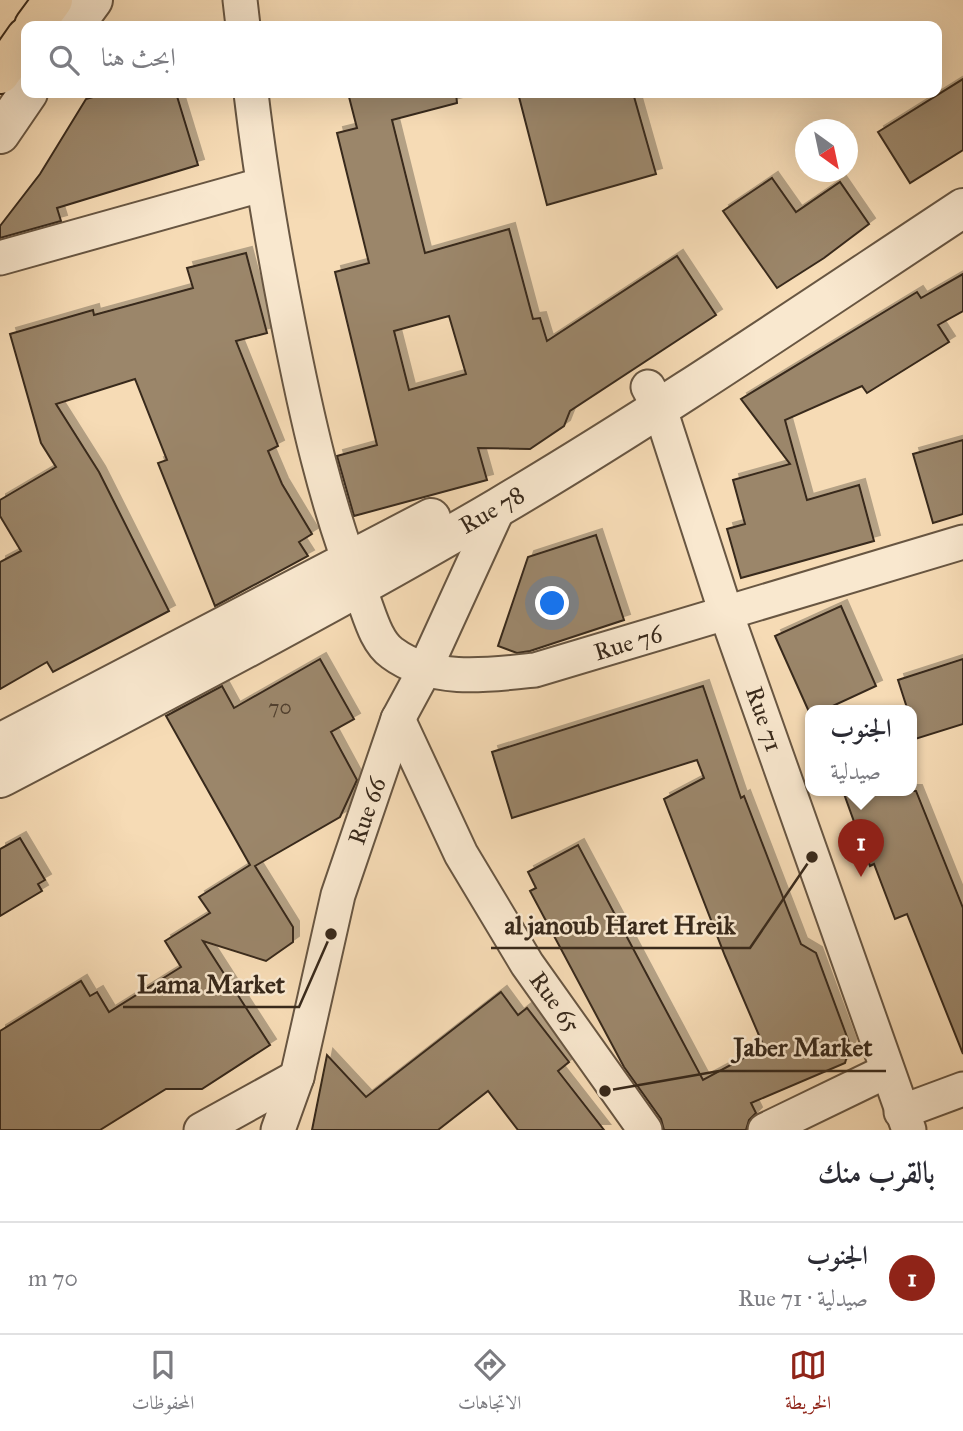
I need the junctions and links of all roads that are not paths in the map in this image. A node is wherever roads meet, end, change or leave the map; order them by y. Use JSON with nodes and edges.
{"nodes":[{"id":1,"x":52,"y":0,"type":"edge"},
{"id":2,"x":93,"y":0,"type":"edge"},
{"id":3,"x":240,"y":0,"type":"edge"},
{"id":4,"x":37,"y":21,"type":"edge"},
{"id":5,"x":78,"y":21,"type":"edge"},
{"id":6,"x":242,"y":21,"type":"edge"},
{"id":7,"x":25,"y":98,"type":"edge"},
{"id":8,"x":252,"y":98,"type":"edge"},
{"id":9,"x":0,"y":134,"type":"edge"},
{"id":10,"x":963,"y":184,"type":"edge"},
{"id":11,"x":261,"y":185,"type":"junction"},
{"id":12,"x":963,"y":208,"type":"edge"},
{"id":13,"x":0,"y":258,"type":"edge"},
{"id":14,"x":654,"y":398,"type":"junction"},
{"id":15,"x":499,"y":507,"type":"junction"},
{"id":16,"x":963,"y":542,"type":"edge"},
{"id":17,"x":353,"y":573,"type":"junction"},
{"id":18,"x":726,"y":613,"type":"junction"},
{"id":19,"x":424,"y":671,"type":"junction"},
{"id":20,"x":90,"y":713,"type":"junction"},
{"id":21,"x":398,"y":719,"type":"junction"},
{"id":22,"x":0,"y":743,"type":"edge"},
{"id":23,"x":0,"y":778,"type":"edge"},
{"id":24,"x":887,"y":1071,"type":"junction"},
{"id":25,"x":297,"y":1077,"type":"junction"},
{"id":26,"x":963,"y":1089,"type":"edge"},
{"id":27,"x":905,"y":1121,"type":"edge"},
{"id":28,"x":201,"y":1130,"type":"edge"},
{"id":29,"x":278,"y":1130,"type":"edge"},
{"id":30,"x":645,"y":1130,"type":"edge"},
{"id":31,"x":765,"y":1130,"type":"edge"}],
"edges":[{"from":1,"to":4,"type":"highway"},
{"from":2,"to":5,"type":"street"},
{"from":3,"to":6,"type":"street"},
{"from":7,"to":9,"type":"street"},
{"from":8,"to":11,"type":"street","name":"Rue 76"},
{"from":10,"to":14,"type":"street"},
{"from":11,"to":13,"type":"street"},
{"from":11,"to":17,"type":"street","name":"Rue 76"},
{"from":12,"to":14,"type":"street","name":"Rue 78"},
{"from":14,"to":15,"type":"street","name":"Rue 78"},
{"from":14,"to":17,"type":"street"},
{"from":14,"to":18,"type":"street","name":"Rue 71"},
{"from":15,"to":17,"type":"street","name":"Rue 78"},
{"from":15,"to":19,"type":"street","name":"Rue 66"},
{"from":16,"to":18,"type":"street","name":"Rue 76"},
{"from":17,"to":19,"type":"street","name":"Rue 76"},
{"from":17,"to":20,"type":"street"},
{"from":18,"to":19,"type":"street","name":"Rue 76"},
{"from":18,"to":24,"type":"street","name":"Rue 71"},
{"from":19,"to":21,"type":"street","name":"Rue 66"},
{"from":20,"to":22,"type":"street"},
{"from":20,"to":23,"type":"street"},
{"from":21,"to":25,"type":"street","name":"Rue 66"},
{"from":21,"to":30,"type":"street","name":"Rue 65"},
{"from":24,"to":27,"type":"street","name":"Rue 71"},
{"from":24,"to":31,"type":"street"},
{"from":25,"to":28,"type":"street"},
{"from":25,"to":29,"type":"street","name":"Rue 66"},
{"from":26,"to":27,"type":"street"}]}
